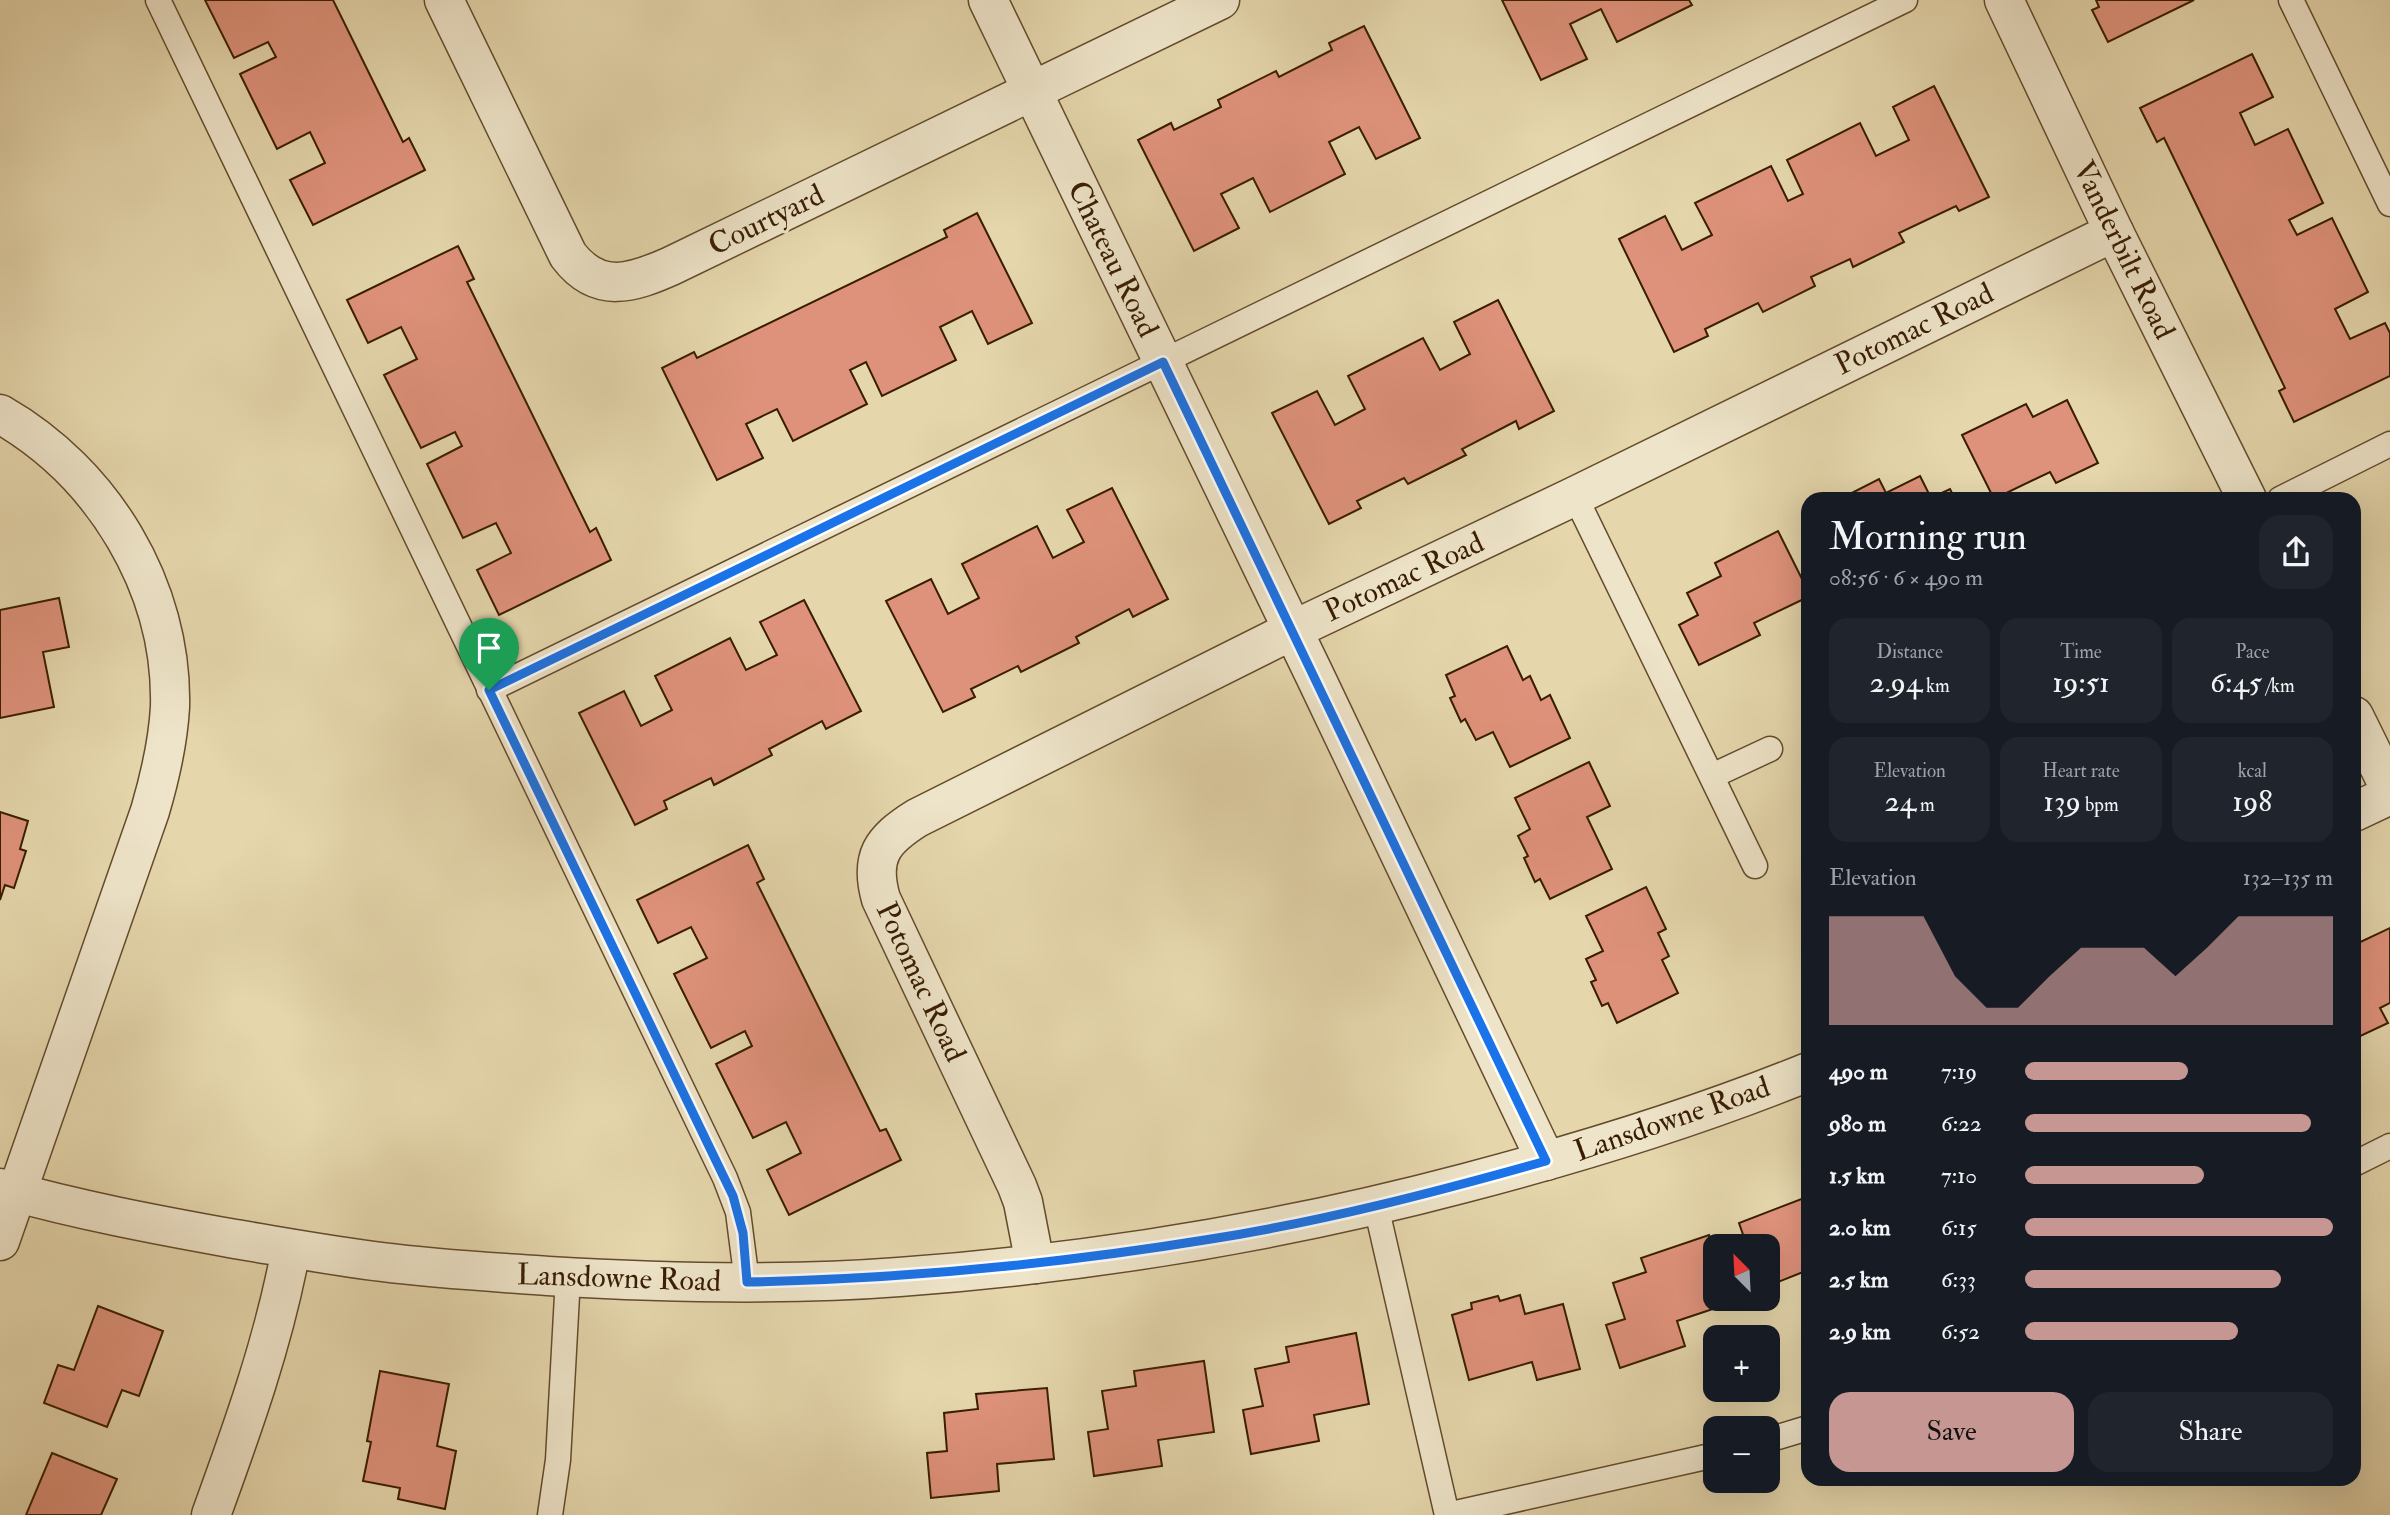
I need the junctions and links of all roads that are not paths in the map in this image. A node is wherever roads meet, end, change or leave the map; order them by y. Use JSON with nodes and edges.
{"nodes":[{"id":1,"x":158,"y":0,"type":"edge"},
{"id":2,"x":444,"y":0,"type":"edge"},
{"id":3,"x":988,"y":0,"type":"edge"},
{"id":4,"x":1220,"y":0,"type":"edge"},
{"id":5,"x":1905,"y":0,"type":"edge"},
{"id":6,"x":2004,"y":0,"type":"edge"},
{"id":7,"x":2291,"y":0,"type":"edge"},
{"id":8,"x":1032,"y":92,"type":"junction"},
{"id":9,"x":2390,"y":204,"type":"edge"},
{"id":10,"x":2113,"y":232,"type":"junction"},
{"id":11,"x":1163,"y":362,"type":"junction"},
{"id":12,"x":0,"y":414,"type":"edge"},
{"id":13,"x":2390,"y":444,"type":"edge"},
{"id":14,"x":2243,"y":492,"type":"edge"},
{"id":15,"x":2294,"y":492,"type":"edge"},
{"id":16,"x":1575,"y":496,"type":"junction"},
{"id":17,"x":1293,"y":630,"type":"junction"},
{"id":18,"x":489,"y":690,"type":"junction"},
{"id":19,"x":2361,"y":730,"type":"edge"},
{"id":20,"x":1770,"y":749,"type":"dead end"},
{"id":21,"x":1712,"y":776,"type":"junction"},
{"id":22,"x":2390,"y":789,"type":"edge"},
{"id":23,"x":2390,"y":795,"type":"edge"},
{"id":24,"x":2361,"y":810,"type":"edge"},
{"id":25,"x":1755,"y":866,"type":"dead end"},
{"id":26,"x":1801,"y":1075,"type":"edge"},
{"id":27,"x":2390,"y":1146,"type":"edge"},
{"id":28,"x":2361,"y":1160,"type":"edge"},
{"id":29,"x":1546,"y":1161,"type":"junction"},
{"id":30,"x":8,"y":1191,"type":"edge"},
{"id":31,"x":1376,"y":1206,"type":"junction"},
{"id":32,"x":0,"y":1241,"type":"edge"},
{"id":33,"x":291,"y":1248,"type":"junction"},
{"id":34,"x":1035,"y":1264,"type":"junction"},
{"id":35,"x":568,"y":1277,"type":"junction"},
{"id":36,"x":747,"y":1282,"type":"junction"},
{"id":37,"x":1801,"y":1430,"type":"edge"},
{"id":38,"x":1780,"y":1436,"type":"edge"},
{"id":39,"x":1703,"y":1458,"type":"edge"},
{"id":40,"x":211,"y":1515,"type":"edge"},
{"id":41,"x":550,"y":1515,"type":"edge"},
{"id":42,"x":1447,"y":1515,"type":"edge"}],
"edges":[{"from":1,"to":18,"type":"lane"},
{"from":2,"to":8,"type":"street","name":"Courtyard"},
{"from":3,"to":8,"type":"street","name":"Chateau Road"},
{"from":4,"to":8,"type":"street","name":"Courtyard"},
{"from":5,"to":11,"type":"lane"},
{"from":6,"to":10,"type":"street","name":"Vanderbilt Road"},
{"from":7,"to":9,"type":"lane"},
{"from":8,"to":11,"type":"street","name":"Chateau Road"},
{"from":10,"to":14,"type":"street","name":"Vanderbilt Road"},
{"from":10,"to":16,"type":"street","name":"Potomac Road"},
{"from":11,"to":17,"type":"street","name":"Chateau Road"},
{"from":11,"to":18,"type":"lane"},
{"from":12,"to":30,"type":"street"},
{"from":13,"to":15,"type":"lane"},
{"from":16,"to":17,"type":"street","name":"Potomac Road"},
{"from":16,"to":21,"type":"lane"},
{"from":17,"to":29,"type":"street","name":"Chateau Road"},
{"from":17,"to":34,"type":"street","name":"Potomac Road"},
{"from":18,"to":36,"type":"lane"},
{"from":19,"to":22,"type":"street"},
{"from":20,"to":21,"type":"lane"},
{"from":21,"to":25,"type":"lane"},
{"from":23,"to":24,"type":"street"},
{"from":26,"to":29,"type":"street","name":"Lansdowne Road"},
{"from":27,"to":28,"type":"lane"},
{"from":29,"to":31,"type":"street","name":"Lansdowne Road"},
{"from":30,"to":32,"type":"street"},
{"from":30,"to":33,"type":"street","name":"Lansdowne Road"},
{"from":31,"to":34,"type":"street","name":"Lansdowne Road"},
{"from":31,"to":42,"type":"lane"},
{"from":33,"to":35,"type":"street","name":"Lansdowne Road"},
{"from":33,"to":40,"type":"street"},
{"from":34,"to":36,"type":"street","name":"Lansdowne Road"},
{"from":35,"to":36,"type":"street","name":"Lansdowne Road"},
{"from":35,"to":41,"type":"lane"},
{"from":37,"to":38,"type":"lane"},
{"from":39,"to":42,"type":"lane"}]}
